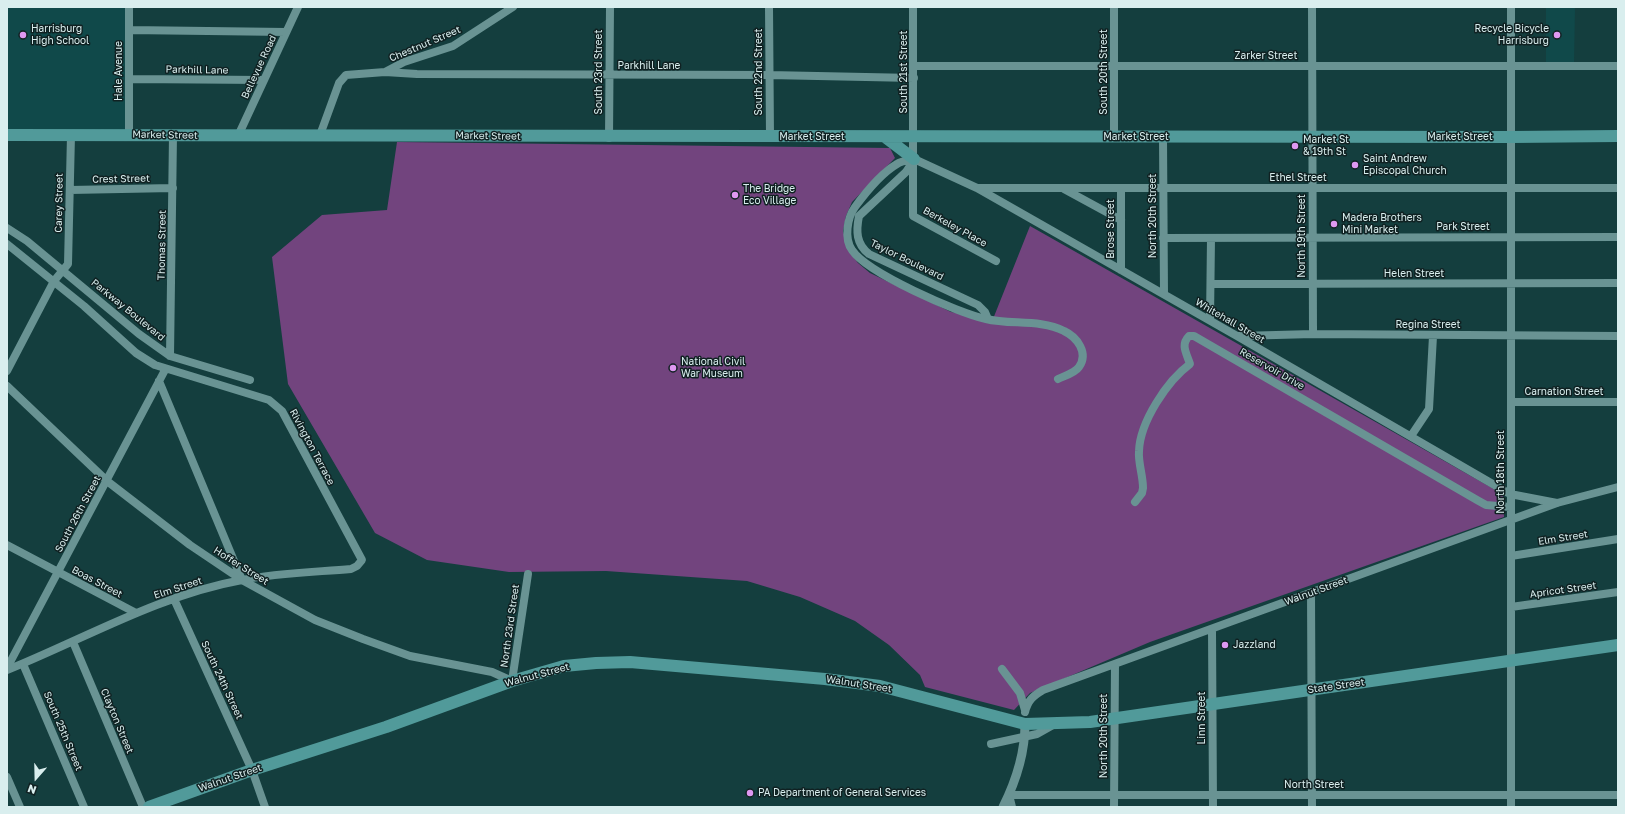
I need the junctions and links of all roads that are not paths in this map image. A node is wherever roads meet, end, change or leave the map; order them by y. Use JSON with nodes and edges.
{"nodes":[{"id":1,"x":129,"y":7,"type":"edge"},
{"id":2,"x":298,"y":7,"type":"edge"},
{"id":3,"x":502,"y":7,"type":"edge"},
{"id":4,"x":513,"y":7,"type":"edge"},
{"id":5,"x":610,"y":7,"type":"edge"},
{"id":6,"x":769,"y":7,"type":"edge"},
{"id":7,"x":913,"y":7,"type":"edge"},
{"id":8,"x":1114,"y":7,"type":"edge"},
{"id":9,"x":1312,"y":7,"type":"edge"},
{"id":10,"x":1511,"y":7,"type":"edge"},
{"id":11,"x":493,"y":21,"type":"junction"},
{"id":12,"x":129,"y":30,"type":"junction"},
{"id":13,"x":286,"y":32,"type":"junction"},
{"id":14,"x":914,"y":66,"type":"junction"},
{"id":15,"x":1114,"y":66,"type":"junction"},
{"id":16,"x":1312,"y":66,"type":"junction"},
{"id":17,"x":1511,"y":66,"type":"junction"},
{"id":18,"x":1618,"y":66,"type":"edge"},
{"id":19,"x":385,"y":72,"type":"junction"},
{"id":20,"x":769,"y":75,"type":"junction"},
{"id":21,"x":609,"y":76,"type":"junction"},
{"id":22,"x":914,"y":78,"type":"junction"},
{"id":23,"x":130,"y":79,"type":"junction"},
{"id":24,"x":264,"y":80,"type":"junction"},
{"id":25,"x":129,"y":134,"type":"junction"},
{"id":26,"x":7,"y":135,"type":"edge"},
{"id":27,"x":72,"y":135,"type":"junction"},
{"id":28,"x":320,"y":135,"type":"junction"},
{"id":29,"x":173,"y":136,"type":"junction"},
{"id":30,"x":238,"y":136,"type":"junction"},
{"id":31,"x":1618,"y":136,"type":"edge"},
{"id":32,"x":770,"y":137,"type":"junction"},
{"id":33,"x":886,"y":137,"type":"junction"},
{"id":34,"x":914,"y":137,"type":"junction"},
{"id":35,"x":1114,"y":137,"type":"junction"},
{"id":36,"x":1163,"y":137,"type":"junction"},
{"id":37,"x":1312,"y":137,"type":"junction"},
{"id":38,"x":609,"y":138,"type":"junction"},
{"id":39,"x":1511,"y":138,"type":"junction"},
{"id":40,"x":914,"y":159,"type":"junction"},
{"id":41,"x":173,"y":188,"type":"junction"},
{"id":42,"x":977,"y":188,"type":"junction"},
{"id":43,"x":1062,"y":188,"type":"junction"},
{"id":44,"x":1121,"y":188,"type":"junction"},
{"id":45,"x":1163,"y":188,"type":"junction"},
{"id":46,"x":1312,"y":188,"type":"junction"},
{"id":47,"x":1511,"y":188,"type":"junction"},
{"id":48,"x":1618,"y":188,"type":"edge"},
{"id":49,"x":70,"y":190,"type":"junction"},
{"id":50,"x":1121,"y":220,"type":"junction"},
{"id":51,"x":7,"y":228,"type":"edge"},
{"id":52,"x":1511,"y":237,"type":"junction"},
{"id":53,"x":1618,"y":237,"type":"edge"},
{"id":54,"x":1163,"y":238,"type":"junction"},
{"id":55,"x":1211,"y":238,"type":"junction"},
{"id":56,"x":1312,"y":238,"type":"junction"},
{"id":57,"x":7,"y":244,"type":"edge"},
{"id":58,"x":996,"y":260,"type":"dead end"},
{"id":59,"x":1121,"y":270,"type":"junction"},
{"id":60,"x":64,"y":271,"type":"junction"},
{"id":61,"x":54,"y":282,"type":"junction"},
{"id":62,"x":1618,"y":283,"type":"edge"},
{"id":63,"x":1211,"y":284,"type":"junction"},
{"id":64,"x":1313,"y":284,"type":"junction"},
{"id":65,"x":1511,"y":284,"type":"junction"},
{"id":66,"x":1164,"y":294,"type":"junction"},
{"id":67,"x":988,"y":320,"type":"junction"},
{"id":68,"x":1210,"y":320,"type":"junction"},
{"id":69,"x":1313,"y":334,"type":"junction"},
{"id":70,"x":1237,"y":336,"type":"junction"},
{"id":71,"x":1433,"y":336,"type":"junction"},
{"id":72,"x":1511,"y":336,"type":"junction"},
{"id":73,"x":1618,"y":336,"type":"edge"},
{"id":74,"x":170,"y":356,"type":"junction"},
{"id":75,"x":165,"y":370,"type":"junction"},
{"id":76,"x":7,"y":371,"type":"edge"},
{"id":77,"x":1058,"y":379,"type":"dead end"},
{"id":78,"x":250,"y":380,"type":"dead end"},
{"id":79,"x":159,"y":381,"type":"junction"},
{"id":80,"x":7,"y":386,"type":"edge"},
{"id":81,"x":1511,"y":402,"type":"junction"},
{"id":82,"x":1618,"y":402,"type":"edge"},
{"id":83,"x":1411,"y":436,"type":"junction"},
{"id":84,"x":107,"y":481,"type":"junction"},
{"id":85,"x":1618,"y":487,"type":"edge"},
{"id":86,"x":1510,"y":494,"type":"junction"},
{"id":87,"x":1135,"y":502,"type":"dead end"},
{"id":88,"x":1557,"y":503,"type":"junction"},
{"id":89,"x":1510,"y":507,"type":"junction"},
{"id":90,"x":1511,"y":521,"type":"junction"},
{"id":91,"x":1618,"y":539,"type":"edge"},
{"id":92,"x":7,"y":545,"type":"edge"},
{"id":93,"x":1511,"y":556,"type":"junction"},
{"id":94,"x":362,"y":560,"type":"joint"},
{"id":95,"x":58,"y":572,"type":"junction"},
{"id":96,"x":528,"y":574,"type":"dead end"},
{"id":97,"x":242,"y":580,"type":"junction"},
{"id":98,"x":1618,"y":592,"type":"edge"},
{"id":99,"x":1311,"y":593,"type":"junction"},
{"id":100,"x":174,"y":599,"type":"junction"},
{"id":101,"x":1511,"y":607,"type":"junction"},
{"id":102,"x":136,"y":614,"type":"junction"},
{"id":103,"x":1212,"y":629,"type":"junction"},
{"id":104,"x":73,"y":642,"type":"junction"},
{"id":105,"x":1618,"y":645,"type":"edge"},
{"id":106,"x":1511,"y":661,"type":"junction"},
{"id":107,"x":23,"y":664,"type":"junction"},
{"id":108,"x":1114,"y":664,"type":"junction"},
{"id":109,"x":1002,"y":668,"type":"dead end"},
{"id":110,"x":7,"y":669,"type":"edge"},
{"id":111,"x":512,"y":681,"type":"junction"},
{"id":112,"x":1311,"y":690,"type":"junction"},
{"id":113,"x":1212,"y":704,"type":"junction"},
{"id":114,"x":1025,"y":712,"type":"junction"},
{"id":115,"x":1115,"y":718,"type":"junction"},
{"id":116,"x":1025,"y":724,"type":"junction"},
{"id":117,"x":1053,"y":725,"type":"junction"},
{"id":118,"x":1025,"y":737,"type":"junction"},
{"id":119,"x":991,"y":744,"type":"dead end"},
{"id":120,"x":252,"y":770,"type":"junction"},
{"id":121,"x":7,"y":777,"type":"edge"},
{"id":122,"x":1009,"y":795,"type":"junction"},
{"id":123,"x":1114,"y":795,"type":"junction"},
{"id":124,"x":1213,"y":795,"type":"junction"},
{"id":125,"x":1312,"y":795,"type":"junction"},
{"id":126,"x":1511,"y":795,"type":"junction"},
{"id":127,"x":1618,"y":795,"type":"edge"},
{"id":128,"x":20,"y":807,"type":"edge"},
{"id":129,"x":84,"y":807,"type":"edge"},
{"id":130,"x":143,"y":807,"type":"edge"},
{"id":131,"x":150,"y":807,"type":"edge"},
{"id":132,"x":265,"y":807,"type":"edge"},
{"id":133,"x":1004,"y":807,"type":"edge"},
{"id":134,"x":1012,"y":807,"type":"edge"},
{"id":135,"x":1114,"y":807,"type":"edge"},
{"id":136,"x":1213,"y":807,"type":"edge"},
{"id":137,"x":1312,"y":807,"type":"edge"},
{"id":138,"x":1511,"y":807,"type":"edge"}],
"edges":[{"from":1,"to":12,"type":"street","name":"Hale Avenue"},
{"from":2,"to":13,"type":"street","name":"Bellevue Road"},
{"from":3,"to":11,"type":"street"},
{"from":4,"to":11,"type":"street","name":"Chestnut Street"},
{"from":5,"to":21,"type":"street","name":"South 23rd Street"},
{"from":6,"to":20,"type":"street","name":"South 22nd Street"},
{"from":7,"to":14,"type":"street","name":"South 21st Street"},
{"from":8,"to":15,"type":"street","name":"South 20th Street"},
{"from":9,"to":16,"type":"street","name":"North 19th Street"},
{"from":10,"to":17,"type":"street","name":"North 18th Street"},
{"from":11,"to":19,"type":"street","name":"Chestnut Street"},
{"from":12,"to":13,"type":"street"},
{"from":12,"to":23,"type":"street","name":"Hale Avenue"},
{"from":13,"to":24,"type":"street","name":"Bellevue Road"},
{"from":14,"to":15,"type":"street","name":"Zarker Street"},
{"from":14,"to":22,"type":"street","name":"South 21st Street"},
{"from":15,"to":16,"type":"street","name":"Zarker Street"},
{"from":15,"to":35,"type":"street","name":"South 20th Street"},
{"from":16,"to":17,"type":"street","name":"Zarker Street"},
{"from":16,"to":37,"type":"street","name":"North 19th Street"},
{"from":17,"to":18,"type":"street","name":"Zarker Street"},
{"from":17,"to":39,"type":"street","name":"North 18th Street"},
{"from":19,"to":21,"type":"street","name":"Parkhill Lane"},
{"from":19,"to":28,"type":"street","name":"Chestnut Street"},
{"from":20,"to":21,"type":"street","name":"Parkhill Lane"},
{"from":20,"to":22,"type":"street","name":"Parkhill Lane"},
{"from":20,"to":32,"type":"street","name":"South 22nd Street"},
{"from":21,"to":38,"type":"street","name":"South 23rd Street"},
{"from":22,"to":34,"type":"street","name":"South 21st Street"},
{"from":23,"to":24,"type":"street","name":"Parkhill Lane"},
{"from":23,"to":25,"type":"street","name":"Hale Avenue"},
{"from":24,"to":30,"type":"street","name":"Bellevue Road"},
{"from":25,"to":27,"type":"main road","name":"Market Street"},
{"from":25,"to":29,"type":"main road","name":"Market Street"},
{"from":26,"to":27,"type":"main road","name":"Market Street"},
{"from":27,"to":49,"type":"street","name":"Carey Street"},
{"from":28,"to":30,"type":"main road","name":"Market Street"},
{"from":28,"to":38,"type":"main road","name":"Market Street"},
{"from":29,"to":30,"type":"main road","name":"Market Street"},
{"from":29,"to":41,"type":"street","name":"Thomas Street"},
{"from":31,"to":39,"type":"main road","name":"Market Street"},
{"from":32,"to":33,"type":"main road","name":"Market Street"},
{"from":32,"to":38,"type":"main road","name":"Market Street"},
{"from":33,"to":34,"type":"main road","name":"Market Street"},
{"from":33,"to":40,"type":"main road"},
{"from":34,"to":35,"type":"main road","name":"Market Street"},
{"from":34,"to":40,"type":"street"},
{"from":35,"to":36,"type":"main road","name":"Market Street"},
{"from":36,"to":37,"type":"main road","name":"Market Street"},
{"from":36,"to":45,"type":"street","name":"North 20th Street"},
{"from":37,"to":39,"type":"main road","name":"Market Street"},
{"from":37,"to":46,"type":"street","name":"North 19th Street"},
{"from":39,"to":47,"type":"street","name":"North 18th Street"},
{"from":40,"to":42,"type":"street","name":"Whitehall Street"},
{"from":40,"to":58,"type":"street","name":"Berkeley Place"},
{"from":40,"to":67,"type":"street","name":"Taylor Boulevard"},
{"from":40,"to":67,"type":"street","name":"Taylor Boulevard"},
{"from":41,"to":49,"type":"street","name":"Crest Street"},
{"from":41,"to":74,"type":"street","name":"Thomas Street"},
{"from":42,"to":43,"type":"street","name":"Ethel Street"},
{"from":42,"to":59,"type":"street","name":"Whitehall Street"},
{"from":43,"to":44,"type":"street","name":"Ethel Street"},
{"from":43,"to":50,"type":"street"},
{"from":44,"to":45,"type":"street","name":"Ethel Street"},
{"from":44,"to":50,"type":"street","name":"Brose Street"},
{"from":45,"to":46,"type":"street","name":"Ethel Street"},
{"from":45,"to":54,"type":"street","name":"North 20th Street"},
{"from":46,"to":47,"type":"street","name":"Ethel Street"},
{"from":46,"to":56,"type":"street","name":"North 19th Street"},
{"from":47,"to":48,"type":"street","name":"Ethel Street"},
{"from":47,"to":52,"type":"street","name":"North 18th Street"},
{"from":49,"to":60,"type":"street","name":"Carey Street"},
{"from":50,"to":59,"type":"street","name":"Brose Street"},
{"from":51,"to":60,"type":"street","name":"Parkway Boulevard"},
{"from":52,"to":53,"type":"street","name":"Park Street"},
{"from":52,"to":56,"type":"street","name":"Park Street"},
{"from":52,"to":65,"type":"street","name":"North 18th Street"},
{"from":54,"to":55,"type":"street","name":"Park Street"},
{"from":54,"to":66,"type":"street","name":"North 20th Street"},
{"from":55,"to":56,"type":"street","name":"Park Street"},
{"from":55,"to":63,"type":"street"},
{"from":56,"to":64,"type":"street","name":"North 19th Street"},
{"from":57,"to":61,"type":"street"},
{"from":59,"to":66,"type":"street","name":"Whitehall Street"},
{"from":60,"to":61,"type":"street"},
{"from":60,"to":74,"type":"street","name":"Parkway Boulevard"},
{"from":61,"to":75,"type":"street"},
{"from":61,"to":76,"type":"street"},
{"from":62,"to":65,"type":"street","name":"Helen Street"},
{"from":63,"to":64,"type":"street","name":"Helen Street"},
{"from":63,"to":68,"type":"street"},
{"from":64,"to":65,"type":"street","name":"Helen Street"},
{"from":64,"to":69,"type":"street","name":"North 19th Street"},
{"from":65,"to":72,"type":"street","name":"North 18th Street"},
{"from":66,"to":68,"type":"street","name":"Whitehall Street"},
{"from":67,"to":77,"type":"street","name":"Taylor Boulevard"},
{"from":68,"to":70,"type":"street","name":"Whitehall Street"},
{"from":69,"to":70,"type":"street","name":"Regina Street"},
{"from":69,"to":71,"type":"street","name":"Regina Street"},
{"from":70,"to":83,"type":"street","name":"Whitehall Street"},
{"from":71,"to":72,"type":"street","name":"Regina Street"},
{"from":71,"to":83,"type":"street"},
{"from":72,"to":73,"type":"street","name":"Regina Street"},
{"from":72,"to":81,"type":"street","name":"North 18th Street"},
{"from":74,"to":78,"type":"street","name":"Parkway Boulevard"},
{"from":75,"to":79,"type":"street","name":"South 26th Street"},
{"from":75,"to":94,"type":"street","name":"Rivington Terrace"},
{"from":79,"to":84,"type":"street","name":"South 26th Street"},
{"from":79,"to":97,"type":"street"},
{"from":80,"to":84,"type":"street","name":"Hoffer Street"},
{"from":81,"to":82,"type":"street","name":"Carnation Street"},
{"from":81,"to":86,"type":"street","name":"North 18th Street"},
{"from":83,"to":86,"type":"street","name":"Whitehall Street"},
{"from":84,"to":95,"type":"street","name":"South 26th Street"},
{"from":84,"to":97,"type":"street","name":"Hoffer Street"},
{"from":85,"to":88,"type":"street","name":"Walnut Street"},
{"from":86,"to":88,"type":"street","name":"Whitehall Street"},
{"from":86,"to":89,"type":"street","name":"North 18th Street"},
{"from":87,"to":89,"type":"street","name":"Reservoir Drive"},
{"from":88,"to":90,"type":"street","name":"Walnut Street"},
{"from":89,"to":90,"type":"street","name":"North 18th Street"},
{"from":90,"to":93,"type":"street","name":"North 18th Street"},
{"from":90,"to":99,"type":"street","name":"Walnut Street"},
{"from":91,"to":93,"type":"street","name":"Elm Street"},
{"from":92,"to":95,"type":"street","name":"Boas Street"},
{"from":93,"to":101,"type":"street","name":"North 18th Street"},
{"from":94,"to":97,"type":"street","name":"Elm Street"},
{"from":95,"to":102,"type":"street","name":"Boas Street"},
{"from":95,"to":110,"type":"street","name":"South 26th Street"},
{"from":96,"to":111,"type":"street","name":"North 23rd Street"},
{"from":97,"to":100,"type":"street","name":"Elm Street"},
{"from":97,"to":111,"type":"street","name":"Hoffer Street"},
{"from":98,"to":101,"type":"street","name":"Apricot Street"},
{"from":99,"to":103,"type":"street","name":"Walnut Street"},
{"from":99,"to":112,"type":"street"},
{"from":100,"to":102,"type":"street","name":"Elm Street"},
{"from":100,"to":120,"type":"street","name":"South 24th Street"},
{"from":101,"to":106,"type":"street","name":"North 18th Street"},
{"from":102,"to":104,"type":"street","name":"Elm Street"},
{"from":103,"to":108,"type":"street","name":"Walnut Street"},
{"from":103,"to":113,"type":"street","name":"Linn Street"},
{"from":104,"to":107,"type":"street","name":"Elm Street"},
{"from":104,"to":130,"type":"street","name":"Clayton Street"},
{"from":105,"to":106,"type":"main road","name":"State Street"},
{"from":106,"to":112,"type":"main road","name":"State Street"},
{"from":106,"to":126,"type":"street","name":"North 18th Street"},
{"from":107,"to":110,"type":"street","name":"Elm Street"},
{"from":107,"to":129,"type":"street","name":"South 25th Street"},
{"from":108,"to":114,"type":"street","name":"Walnut Street"},
{"from":108,"to":115,"type":"street","name":"North 20th Street"},
{"from":109,"to":114,"type":"street"},
{"from":111,"to":116,"type":"main road","name":"Walnut Street"},
{"from":111,"to":120,"type":"main road","name":"Walnut Street"},
{"from":112,"to":113,"type":"main road","name":"State Street"},
{"from":112,"to":125,"type":"street"},
{"from":113,"to":115,"type":"main road","name":"State Street"},
{"from":113,"to":124,"type":"street","name":"Linn Street"},
{"from":114,"to":116,"type":"street"},
{"from":115,"to":117,"type":"main road","name":"State Street"},
{"from":115,"to":123,"type":"street","name":"North 20th Street"},
{"from":116,"to":117,"type":"main road","name":"State Street"},
{"from":116,"to":118,"type":"street"},
{"from":117,"to":118,"type":"street","name":"State Street"},
{"from":118,"to":119,"type":"street","name":"State Street"},
{"from":118,"to":122,"type":"street"},
{"from":120,"to":131,"type":"main road","name":"Walnut Street"},
{"from":120,"to":132,"type":"street","name":"South 24th Street"},
{"from":121,"to":128,"type":"street"},
{"from":122,"to":123,"type":"street","name":"North Street"},
{"from":122,"to":133,"type":"street"},
{"from":122,"to":134,"type":"street"},
{"from":123,"to":124,"type":"street","name":"North Street"},
{"from":123,"to":135,"type":"street","name":"North 20th Street"},
{"from":124,"to":125,"type":"street","name":"North Street"},
{"from":124,"to":136,"type":"street","name":"Linn Street"},
{"from":125,"to":126,"type":"street","name":"North Street"},
{"from":125,"to":137,"type":"street"},
{"from":126,"to":127,"type":"street","name":"North Street"},
{"from":126,"to":138,"type":"street","name":"North 18th Street"}]}
